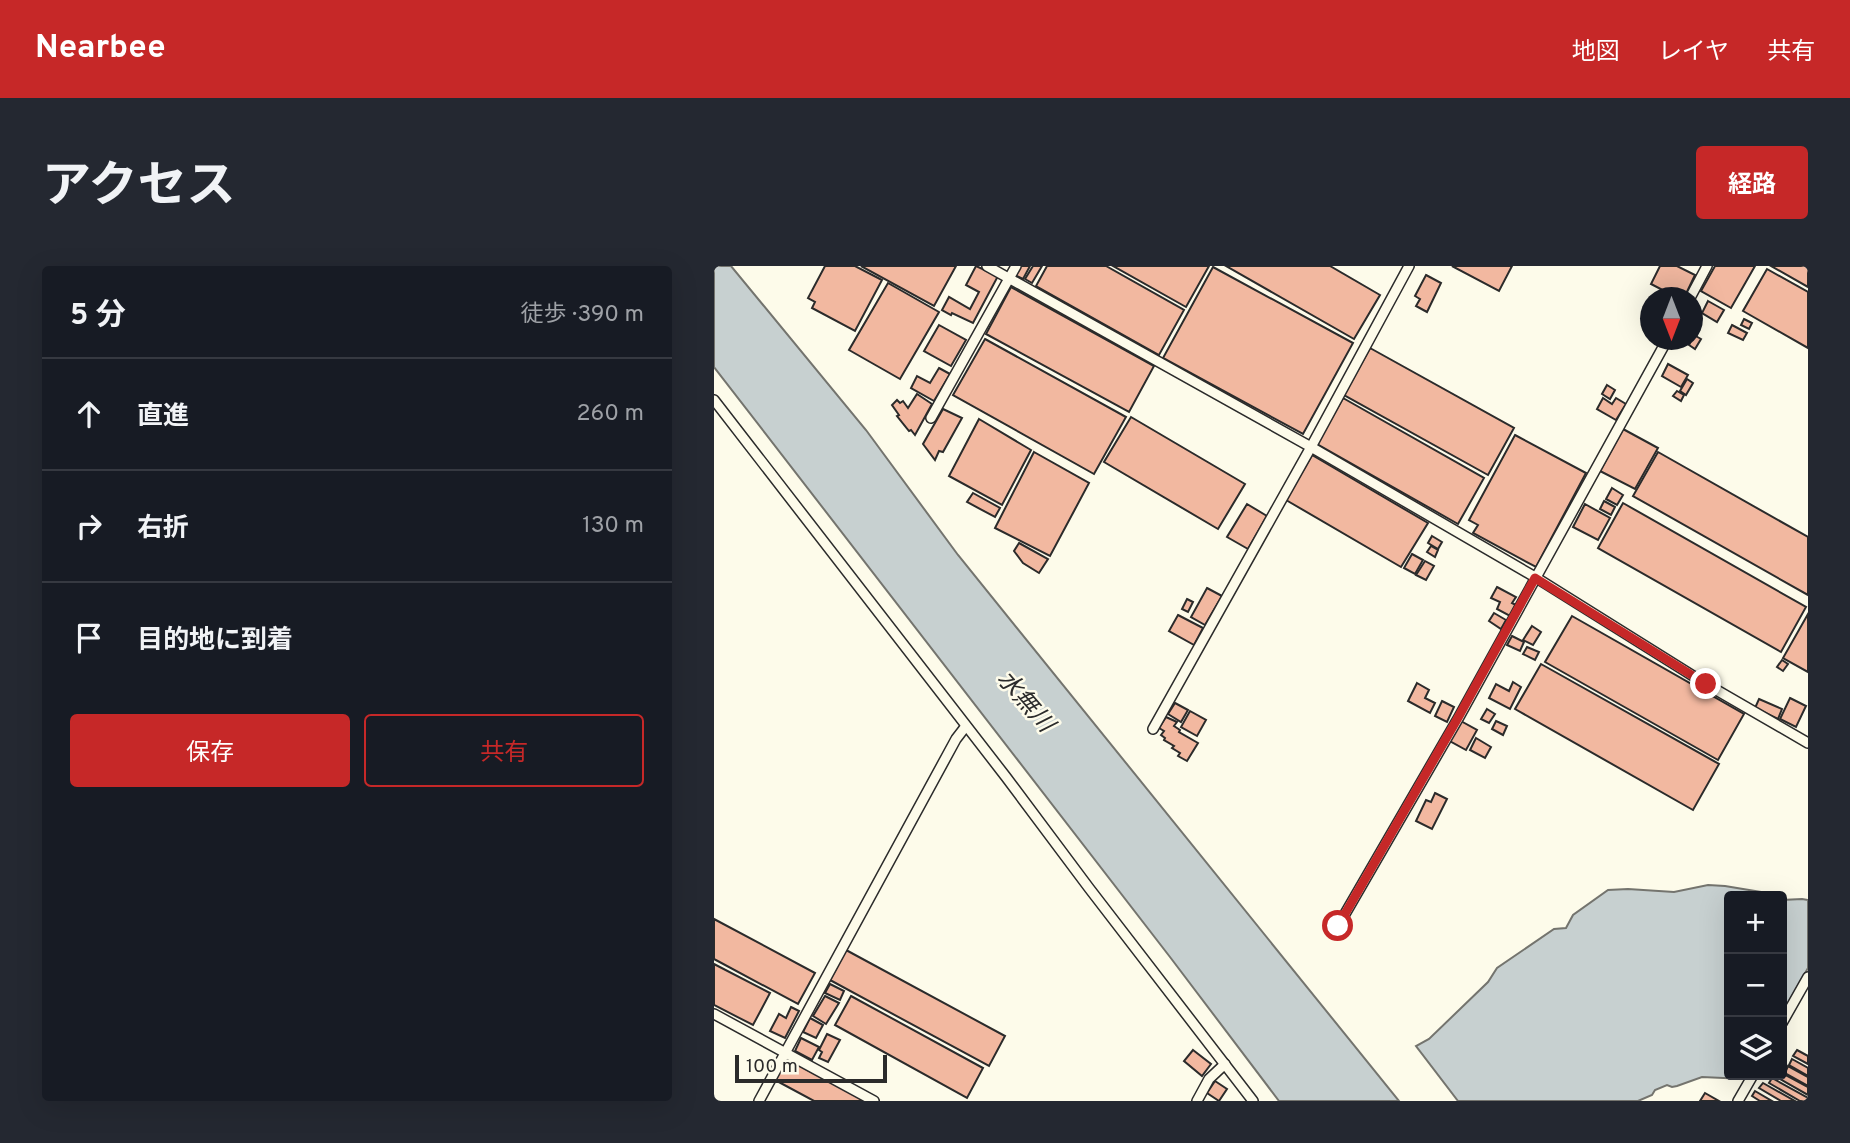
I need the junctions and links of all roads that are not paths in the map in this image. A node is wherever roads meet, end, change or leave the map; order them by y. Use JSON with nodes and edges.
{"nodes":[{"id":1,"x":987,"y":266,"type":"edge"},
{"id":2,"x":1016,"y":266,"type":"edge"},
{"id":3,"x":1409,"y":266,"type":"edge"},
{"id":4,"x":1707,"y":266,"type":"edge"},
{"id":5,"x":1009,"y":278,"type":"junction"},
{"id":6,"x":1696,"y":287,"type":"edge"},
{"id":7,"x":1661,"y":350,"type":"edge"},
{"id":8,"x":714,"y":400,"type":"edge"},
{"id":9,"x":931,"y":418,"type":"dead end"},
{"id":10,"x":1311,"y":447,"type":"junction"},
{"id":11,"x":1535,"y":578,"type":"junction"},
{"id":12,"x":966,"y":726,"type":"junction"},
{"id":13,"x":1153,"y":729,"type":"dead end"},
{"id":14,"x":1808,"y":743,"type":"edge"},
{"id":15,"x":1338,"y":926,"type":"dead end"},
{"id":16,"x":1808,"y":977,"type":"edge"},
{"id":17,"x":714,"y":1014,"type":"edge"},
{"id":18,"x":1785,"y":1017,"type":"edge"},
{"id":19,"x":785,"y":1053,"type":"junction"},
{"id":20,"x":1225,"y":1064,"type":"junction"},
{"id":21,"x":1750,"y":1080,"type":"edge"},
{"id":22,"x":759,"y":1101,"type":"edge"},
{"id":23,"x":874,"y":1101,"type":"edge"},
{"id":24,"x":1197,"y":1101,"type":"edge"},
{"id":25,"x":1253,"y":1101,"type":"edge"},
{"id":26,"x":1738,"y":1101,"type":"edge"}],
"edges":[{"from":1,"to":5,"type":"street"},
{"from":2,"to":5,"type":"street"},
{"from":3,"to":10,"type":"street"},
{"from":4,"to":6,"type":"street"},
{"from":5,"to":9,"type":"street"},
{"from":5,"to":10,"type":"street"},
{"from":7,"to":11,"type":"street"},
{"from":8,"to":12,"type":"street"},
{"from":10,"to":11,"type":"street"},
{"from":10,"to":13,"type":"street"},
{"from":11,"to":14,"type":"street"},
{"from":11,"to":15,"type":"street"},
{"from":12,"to":19,"type":"street"},
{"from":12,"to":20,"type":"street"},
{"from":16,"to":18,"type":"street"},
{"from":17,"to":19,"type":"street"},
{"from":19,"to":22,"type":"street"},
{"from":19,"to":23,"type":"street"},
{"from":20,"to":24,"type":"street"},
{"from":20,"to":25,"type":"street"},
{"from":21,"to":26,"type":"street"}]}
